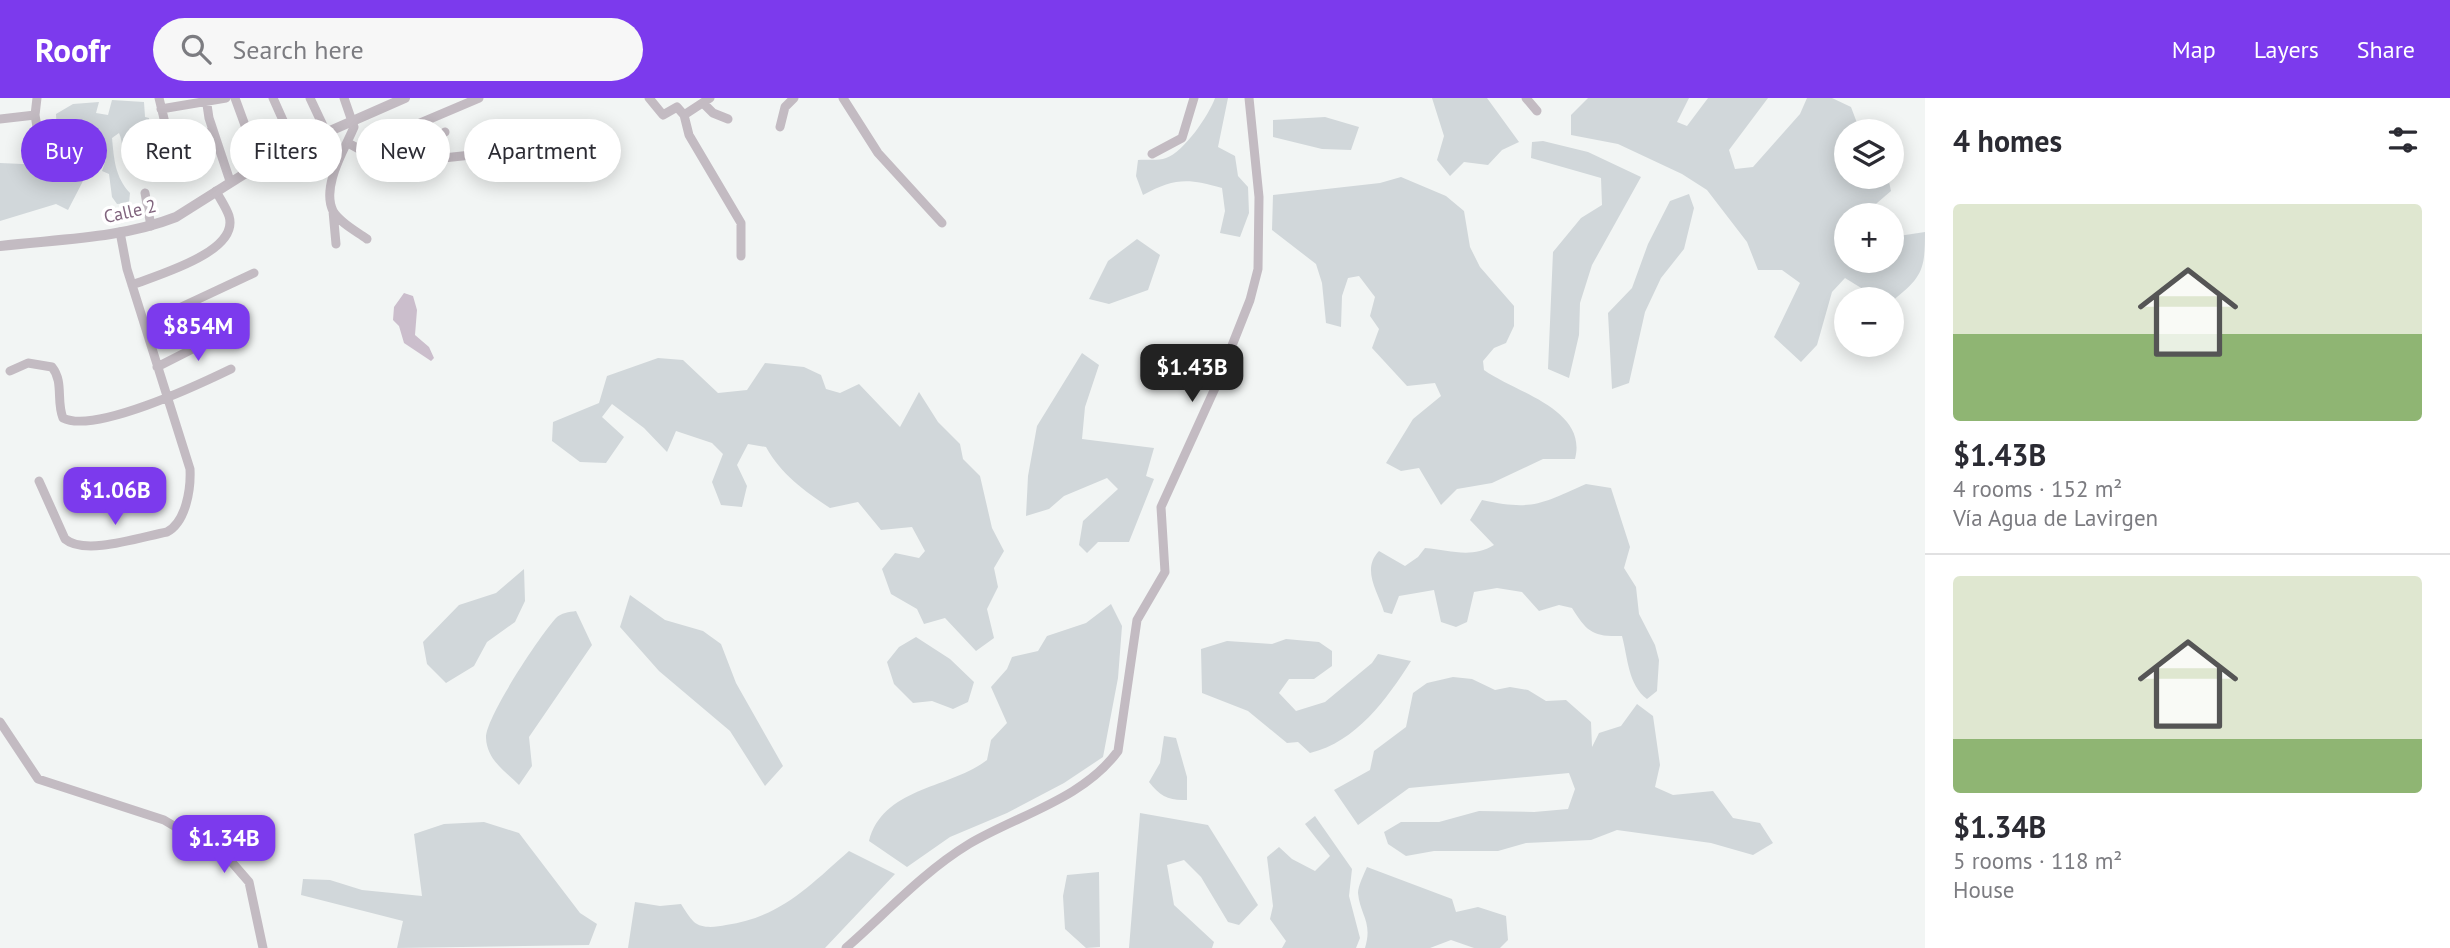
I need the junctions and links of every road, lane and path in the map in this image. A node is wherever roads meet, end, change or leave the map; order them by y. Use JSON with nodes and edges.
{"nodes":[{"id":1,"x":37,"y":98,"type":"edge"},
{"id":2,"x":159,"y":98,"type":"edge"},
{"id":3,"x":226,"y":98,"type":"edge"},
{"id":4,"x":235,"y":98,"type":"edge"},
{"id":5,"x":273,"y":98,"type":"edge"},
{"id":6,"x":310,"y":98,"type":"edge"},
{"id":7,"x":344,"y":98,"type":"edge"},
{"id":8,"x":405,"y":98,"type":"edge"},
{"id":9,"x":479,"y":98,"type":"edge"},
{"id":10,"x":649,"y":98,"type":"edge"},
{"id":11,"x":843,"y":98,"type":"edge"},
{"id":12,"x":1194,"y":98,"type":"edge"},
{"id":13,"x":1249,"y":98,"type":"edge"},
{"id":14,"x":1526,"y":98,"type":"edge"},
{"id":15,"x":790,"y":99,"type":"edge"},
{"id":16,"x":206,"y":100,"type":"edge"},
{"id":17,"x":701,"y":101,"type":"edge"},
{"id":18,"x":380,"y":103,"type":"edge"},
{"id":19,"x":161,"y":109,"type":"junction"},
{"id":20,"x":1537,"y":111,"type":"dead end"},
{"id":21,"x":35,"y":115,"type":"junction"},
{"id":22,"x":684,"y":115,"type":"junction"},
{"id":23,"x":0,"y":119,"type":"edge"},
{"id":24,"x":36,"y":119,"type":"edge"},
{"id":25,"x":164,"y":119,"type":"edge"},
{"id":26,"x":210,"y":119,"type":"edge"},
{"id":27,"x":243,"y":119,"type":"edge"},
{"id":28,"x":283,"y":119,"type":"edge"},
{"id":29,"x":320,"y":119,"type":"edge"},
{"id":30,"x":354,"y":119,"type":"junction"},
{"id":31,"x":434,"y":119,"type":"edge"},
{"id":32,"x":728,"y":119,"type":"dead end"},
{"id":33,"x":342,"y":125,"type":"edge"},
{"id":34,"x":780,"y":127,"type":"dead end"},
{"id":35,"x":216,"y":140,"type":"edge"},
{"id":36,"x":348,"y":143,"type":"junction"},
{"id":37,"x":356,"y":147,"type":"edge"},
{"id":38,"x":1152,"y":153,"type":"dead end"},
{"id":39,"x":230,"y":181,"type":"joint"},
{"id":40,"x":216,"y":191,"type":"junction"},
{"id":41,"x":145,"y":193,"type":"dead end"},
{"id":42,"x":334,"y":211,"type":"junction"},
{"id":43,"x":942,"y":223,"type":"dead end"},
{"id":44,"x":151,"y":226,"type":"junction"},
{"id":45,"x":120,"y":232,"type":"junction"},
{"id":46,"x":368,"y":239,"type":"dead end"},
{"id":47,"x":336,"y":244,"type":"dead end"},
{"id":48,"x":0,"y":246,"type":"edge"},
{"id":49,"x":741,"y":256,"type":"dead end"},
{"id":50,"x":254,"y":272,"type":"dead end"},
{"id":51,"x":132,"y":285,"type":"junction"},
{"id":52,"x":145,"y":324,"type":"junction"},
{"id":53,"x":225,"y":333,"type":"dead end"},
{"id":54,"x":158,"y":367,"type":"junction"},
{"id":55,"x":231,"y":369,"type":"dead end"},
{"id":56,"x":10,"y":371,"type":"dead end"},
{"id":57,"x":167,"y":399,"type":"junction"},
{"id":58,"x":39,"y":481,"type":"dead end"},
{"id":59,"x":0,"y":723,"type":"edge"},
{"id":60,"x":262,"y":948,"type":"edge"},
{"id":61,"x":846,"y":948,"type":"edge"}],
"edges":[{"from":1,"to":21,"type":"street"},
{"from":2,"to":19,"type":"street"},
{"from":3,"to":16,"type":"street"},
{"from":4,"to":27,"type":"street"},
{"from":5,"to":28,"type":"street"},
{"from":6,"to":29,"type":"street"},
{"from":7,"to":30,"type":"street"},
{"from":8,"to":18,"type":"street","name":"Calle 2"},
{"from":9,"to":31,"type":"street"},
{"from":10,"to":22,"type":"street"},
{"from":11,"to":43,"type":"street"},
{"from":12,"to":38,"type":"street"},
{"from":13,"to":61,"type":"street"},
{"from":14,"to":20,"type":"street"},
{"from":15,"to":34,"type":"street"},
{"from":16,"to":19,"type":"street"},
{"from":16,"to":26,"type":"street"},
{"from":17,"to":22,"type":"street"},
{"from":17,"to":32,"type":"street"},
{"from":18,"to":30,"type":"street","name":"Calle 2"},
{"from":19,"to":25,"type":"street"},
{"from":21,"to":23,"type":"street"},
{"from":21,"to":24,"type":"street"},
{"from":22,"to":49,"type":"street"},
{"from":30,"to":33,"type":"street","name":"Calle 2"},
{"from":30,"to":36,"type":"street"},
{"from":35,"to":39,"type":"street"},
{"from":36,"to":37,"type":"street"},
{"from":36,"to":42,"type":"street"},
{"from":39,"to":40,"type":"street","name":"Calle 2"},
{"from":40,"to":44,"type":"street","name":"Calle 2"},
{"from":40,"to":51,"type":"street"},
{"from":41,"to":44,"type":"street"},
{"from":42,"to":46,"type":"street"},
{"from":42,"to":47,"type":"street"},
{"from":44,"to":45,"type":"street","name":"Calle 2"},
{"from":45,"to":48,"type":"street","name":"Calle 2"},
{"from":45,"to":51,"type":"street"},
{"from":50,"to":52,"type":"street"},
{"from":51,"to":52,"type":"street"},
{"from":52,"to":54,"type":"street"},
{"from":53,"to":54,"type":"street"},
{"from":54,"to":57,"type":"street"},
{"from":55,"to":57,"type":"street"},
{"from":56,"to":57,"type":"street"},
{"from":57,"to":58,"type":"street"},
{"from":59,"to":60,"type":"street"}]}
